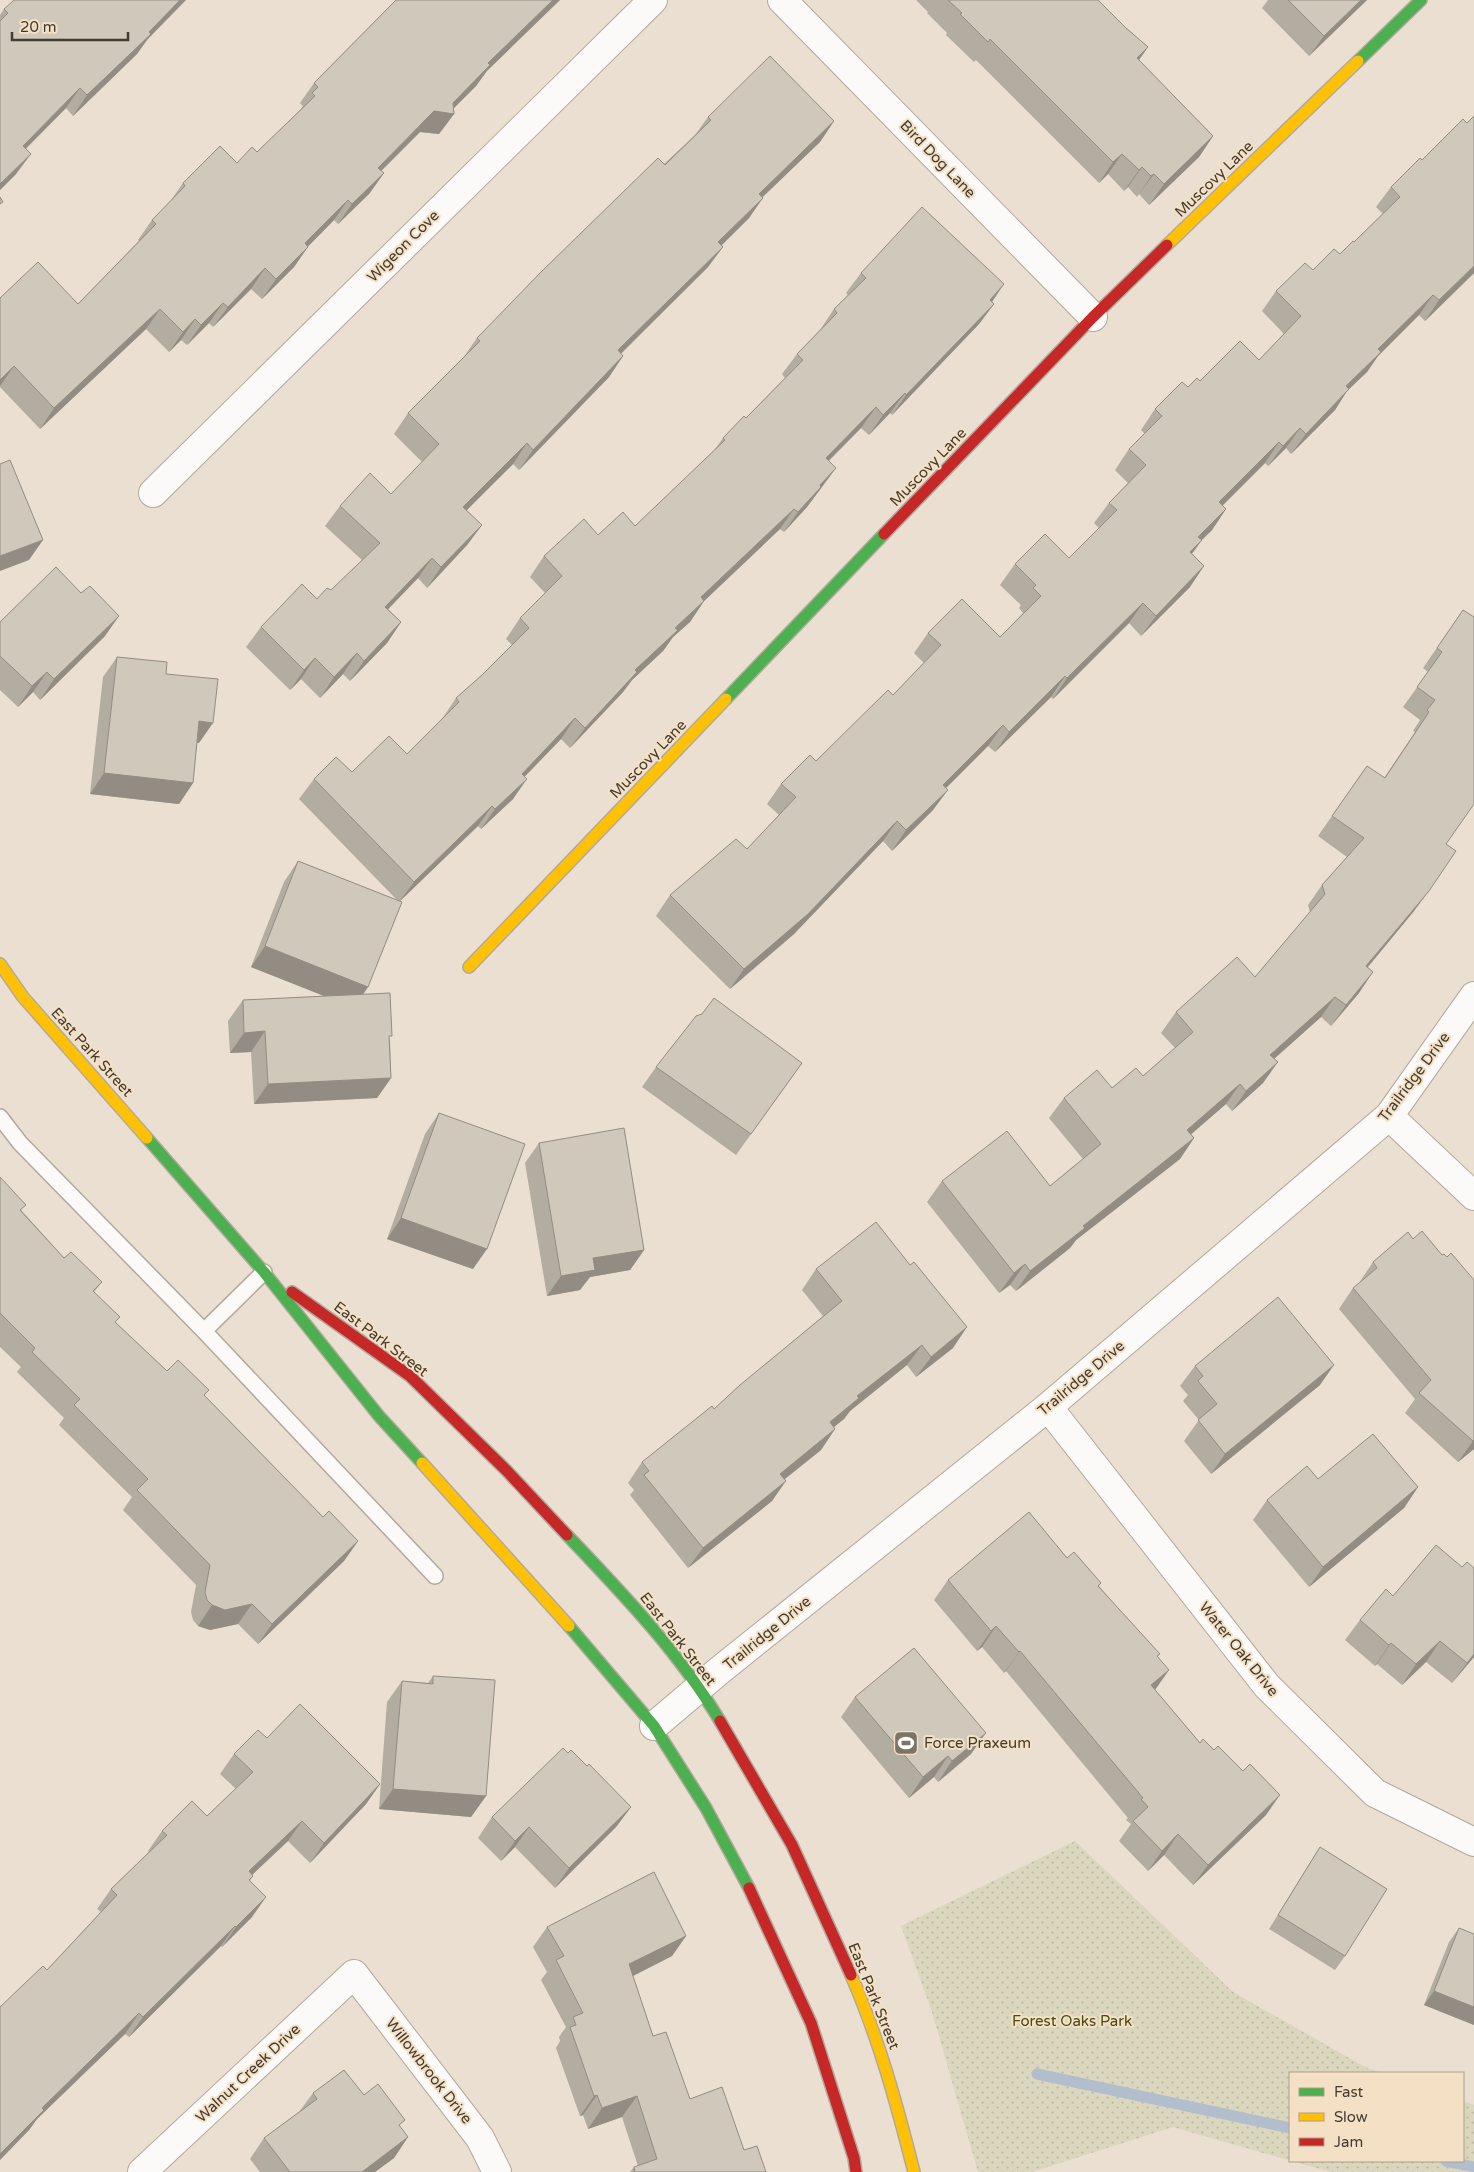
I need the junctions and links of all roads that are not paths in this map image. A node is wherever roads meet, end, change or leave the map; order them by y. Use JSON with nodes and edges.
{"nodes":[{"id":1,"x":653,"y":0,"type":"edge"},
{"id":2,"x":782,"y":0,"type":"edge"},
{"id":3,"x":1421,"y":0,"type":"edge"},
{"id":4,"x":1093,"y":317,"type":"junction"},
{"id":5,"x":153,"y":493,"type":"dead end"},
{"id":6,"x":0,"y":964,"type":"edge"},
{"id":7,"x":469,"y":967,"type":"dead end"},
{"id":8,"x":1474,"y":996,"type":"edge"},
{"id":9,"x":1389,"y":1116,"type":"junction"},
{"id":10,"x":0,"y":1117,"type":"edge"},
{"id":11,"x":1474,"y":1196,"type":"edge"},
{"id":12,"x":264,"y":1272,"type":"junction"},
{"id":13,"x":204,"y":1331,"type":"junction"},
{"id":14,"x":1048,"y":1407,"type":"junction"},
{"id":15,"x":434,"y":1576,"type":"dead end"},
{"id":16,"x":700,"y":1688,"type":"junction"},
{"id":17,"x":654,"y":1726,"type":"junction"},
{"id":18,"x":1474,"y":1842,"type":"edge"},
{"id":19,"x":354,"y":1974,"type":"joint"},
{"id":20,"x":142,"y":2172,"type":"edge"},
{"id":21,"x":497,"y":2172,"type":"edge"},
{"id":22,"x":856,"y":2172,"type":"edge"},
{"id":23,"x":914,"y":2172,"type":"edge"}],
"edges":[{"from":1,"to":5,"type":"street","name":"Wigeon Cove"},
{"from":2,"to":4,"type":"street","name":"Bird Dog Lane"},
{"from":3,"to":4,"type":"street","name":"Muscovy Lane"},
{"from":4,"to":7,"type":"street","name":"Muscovy Lane"},
{"from":6,"to":12,"type":"street","name":"East Park Street"},
{"from":8,"to":9,"type":"street","name":"Trailridge Drive"},
{"from":9,"to":11,"type":"street"},
{"from":9,"to":14,"type":"street","name":"Trailridge Drive"},
{"from":10,"to":13,"type":"lane"},
{"from":12,"to":13,"type":"lane"},
{"from":12,"to":16,"type":"street","name":"East Park Street"},
{"from":12,"to":17,"type":"street","name":"East Park Street"},
{"from":13,"to":15,"type":"lane"},
{"from":14,"to":16,"type":"street","name":"Trailridge Drive"},
{"from":14,"to":18,"type":"street","name":"Water Oak Drive"},
{"from":16,"to":17,"type":"street","name":"Trailridge Drive"},
{"from":16,"to":23,"type":"street","name":"East Park Street"},
{"from":17,"to":22,"type":"street","name":"East Park Street"},
{"from":19,"to":20,"type":"street","name":"Walnut Creek Drive"},
{"from":19,"to":21,"type":"street","name":"Willowbrook Drive"}]}
